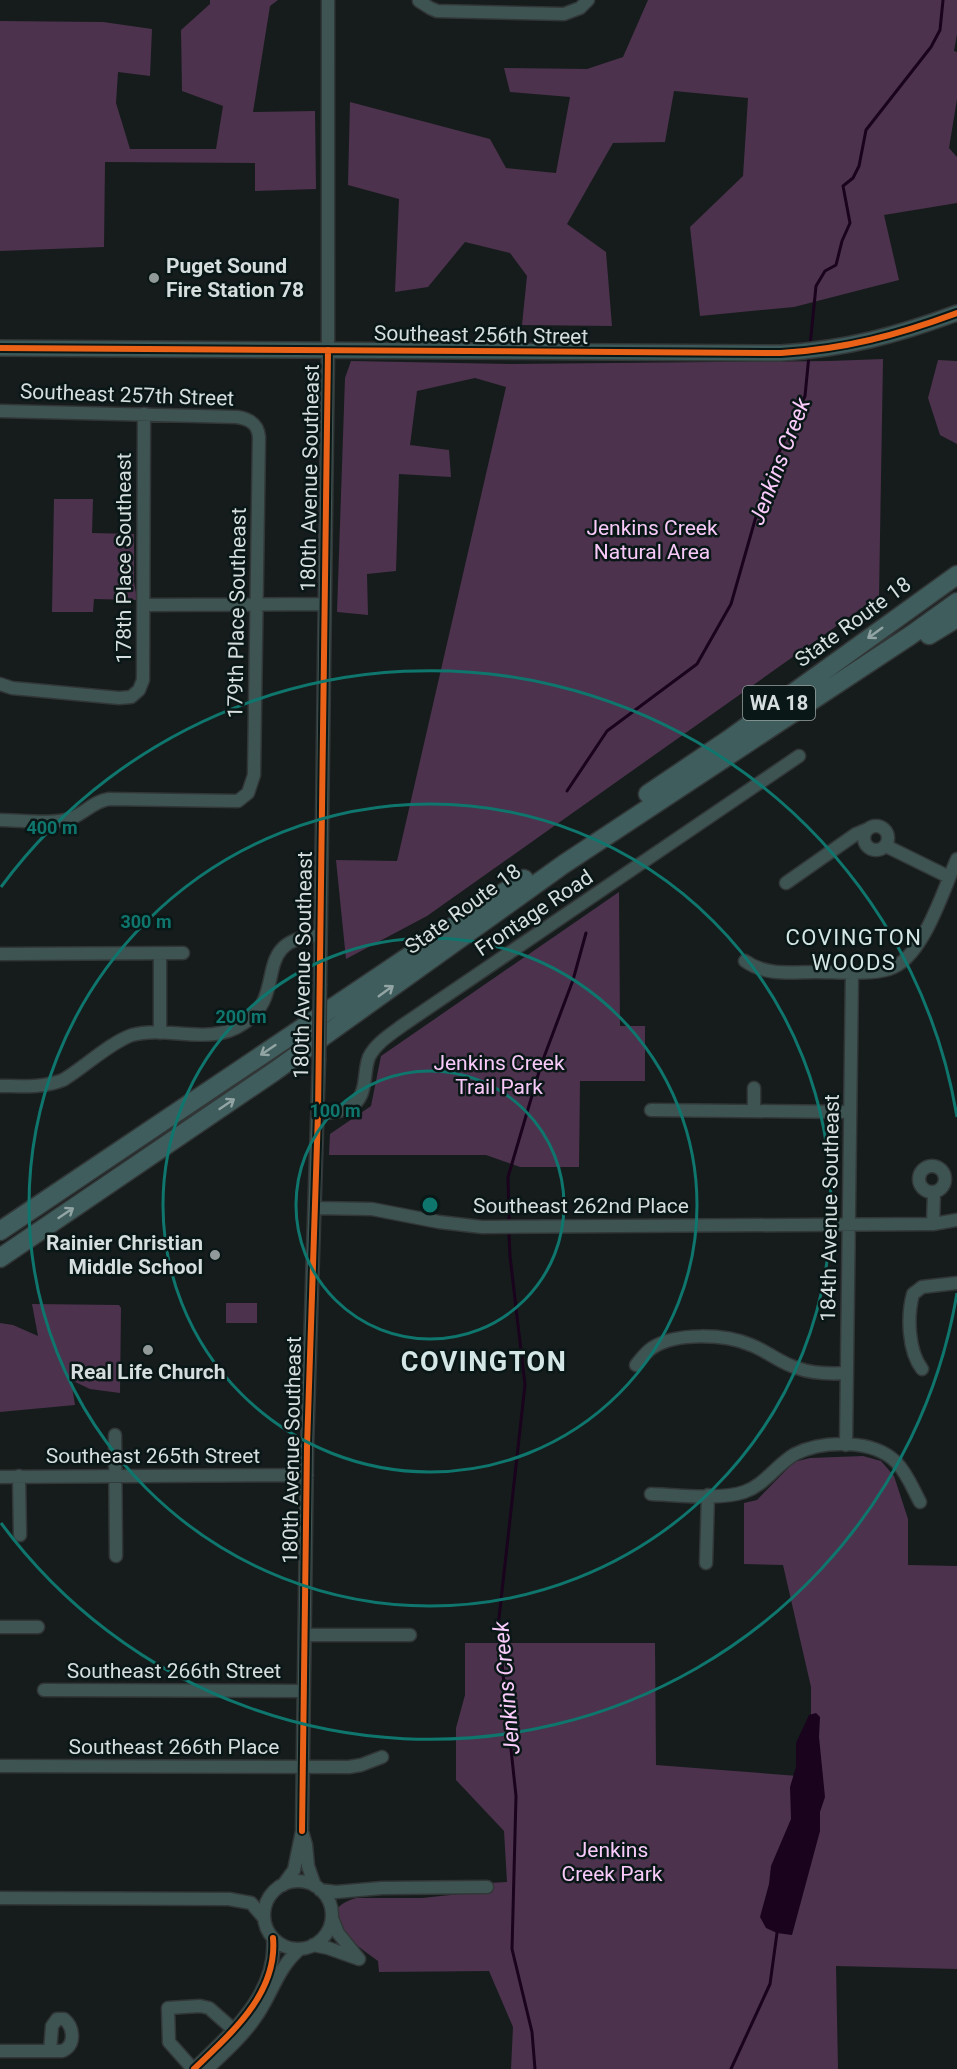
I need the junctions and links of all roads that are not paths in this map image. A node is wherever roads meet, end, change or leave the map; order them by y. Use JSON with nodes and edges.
{"nodes":[{"id":1,"x":328,"y":0,"type":"edge"},
{"id":2,"x":419,"y":1,"type":"edge"},
{"id":3,"x":584,"y":4,"type":"edge"},
{"id":4,"x":488,"y":6,"type":"edge"},
{"id":5,"x":957,"y":314,"type":"edge"},
{"id":6,"x":0,"y":348,"type":"edge"},
{"id":7,"x":328,"y":350,"type":"junction"},
{"id":8,"x":0,"y":411,"type":"edge"},
{"id":9,"x":144,"y":414,"type":"junction"},
{"id":10,"x":253,"y":422,"type":"joint"},
{"id":11,"x":957,"y":570,"type":"edge"},
{"id":12,"x":957,"y":575,"type":"edge"},
{"id":13,"x":957,"y":602,"type":"edge"},
{"id":14,"x":256,"y":604,"type":"junction"},
{"id":15,"x":324,"y":604,"type":"junction"},
{"id":16,"x":144,"y":605,"type":"junction"},
{"id":17,"x":901,"y":615,"type":"junction"},
{"id":18,"x":957,"y":618,"type":"edge"},
{"id":19,"x":0,"y":684,"type":"edge"},
{"id":20,"x":744,"y":745,"type":"junction"},
{"id":21,"x":799,"y":756,"type":"dead end"},
{"id":22,"x":0,"y":820,"type":"edge"},
{"id":23,"x":868,"y":830,"type":"junction"},
{"id":24,"x":602,"y":833,"type":"junction"},
{"id":25,"x":885,"y":846,"type":"junction"},
{"id":26,"x":562,"y":859,"type":"junction"},
{"id":27,"x":957,"y":859,"type":"edge"},
{"id":28,"x":949,"y":877,"type":"junction"},
{"id":29,"x":786,"y":883,"type":"dead end"},
{"id":30,"x":320,"y":935,"type":"junction"},
{"id":31,"x":183,"y":953,"type":"dead end"},
{"id":32,"x":0,"y":954,"type":"edge"},
{"id":33,"x":160,"y":955,"type":"junction"},
{"id":34,"x":745,"y":961,"type":"dead end"},
{"id":35,"x":852,"y":972,"type":"junction"},
{"id":36,"x":160,"y":1033,"type":"junction"},
{"id":37,"x":0,"y":1086,"type":"edge"},
{"id":38,"x":754,"y":1088,"type":"dead end"},
{"id":39,"x":651,"y":1110,"type":"dead end"},
{"id":40,"x":754,"y":1111,"type":"junction"},
{"id":41,"x":850,"y":1112,"type":"junction"},
{"id":42,"x":318,"y":1113,"type":"junction"},
{"id":43,"x":934,"y":1192,"type":"dead end"},
{"id":44,"x":315,"y":1208,"type":"junction"},
{"id":45,"x":957,"y":1220,"type":"edge"},
{"id":46,"x":849,"y":1224,"type":"junction"},
{"id":47,"x":933,"y":1224,"type":"junction"},
{"id":48,"x":0,"y":1231,"type":"edge"},
{"id":49,"x":0,"y":1258,"type":"edge"},
{"id":50,"x":957,"y":1283,"type":"edge"},
{"id":51,"x":636,"y":1365,"type":"dead end"},
{"id":52,"x":922,"y":1369,"type":"dead end"},
{"id":53,"x":847,"y":1374,"type":"junction"},
{"id":54,"x":115,"y":1435,"type":"dead end"},
{"id":55,"x":846,"y":1445,"type":"junction"},
{"id":56,"x":115,"y":1475,"type":"junction"},
{"id":57,"x":307,"y":1475,"type":"junction"},
{"id":58,"x":19,"y":1476,"type":"junction"},
{"id":59,"x":0,"y":1477,"type":"edge"},
{"id":60,"x":651,"y":1494,"type":"dead end"},
{"id":61,"x":708,"y":1495,"type":"junction"},
{"id":62,"x":920,"y":1502,"type":"dead end"},
{"id":63,"x":20,"y":1535,"type":"dead end"},
{"id":64,"x":116,"y":1556,"type":"dead end"},
{"id":65,"x":706,"y":1563,"type":"dead end"},
{"id":66,"x":0,"y":1628,"type":"edge"},
{"id":67,"x":38,"y":1628,"type":"dead end"},
{"id":68,"x":305,"y":1635,"type":"junction"},
{"id":69,"x":410,"y":1635,"type":"dead end"},
{"id":70,"x":44,"y":1690,"type":"dead end"},
{"id":71,"x":304,"y":1691,"type":"junction"},
{"id":72,"x":381,"y":1757,"type":"dead end"},
{"id":73,"x":0,"y":1766,"type":"edge"},
{"id":74,"x":304,"y":1767,"type":"junction"},
{"id":75,"x":302,"y":1831,"type":"junction"},
{"id":76,"x":279,"y":1887,"type":"junction"},
{"id":77,"x":488,"y":1887,"type":"dead end"},
{"id":78,"x":318,"y":1888,"type":"junction"},
{"id":79,"x":358,"y":1891,"type":"junction"},
{"id":80,"x":0,"y":1898,"type":"edge"},
{"id":81,"x":230,"y":1899,"type":"junction"},
{"id":82,"x":331,"y":1914,"type":"junction"},
{"id":83,"x":264,"y":1918,"type":"junction"},
{"id":84,"x":273,"y":1938,"type":"junction"},
{"id":85,"x":307,"y":1947,"type":"junction"},
{"id":86,"x":234,"y":2030,"type":"junction"},
{"id":87,"x":0,"y":2051,"type":"edge"},
{"id":88,"x":50,"y":2051,"type":"dead end"},
{"id":89,"x":194,"y":2069,"type":"edge"},
{"id":90,"x":207,"y":2069,"type":"edge"}],
"edges":[{"from":1,"to":7,"type":"street","name":"180th Avenue Southeast"},
{"from":2,"to":4,"type":"street"},
{"from":3,"to":4,"type":"street"},
{"from":5,"to":7,"type":"main road","name":"Southeast 256th Street"},
{"from":6,"to":7,"type":"main road","name":"Southeast 256th Street"},
{"from":7,"to":15,"type":"street","name":"180th Avenue Southeast"},
{"from":8,"to":9,"type":"street","name":"Southeast 257th Street"},
{"from":9,"to":10,"type":"street","name":"Southeast 257th Street"},
{"from":9,"to":16,"type":"street","name":"178th Place Southeast"},
{"from":10,"to":14,"type":"street","name":"179th Place Southeast"},
{"from":11,"to":17,"type":"highway"},
{"from":12,"to":17,"type":"highway","name":"State Route 18","number":"WA 18"},
{"from":13,"to":20,"type":"highway","name":"State Route 18","number":"WA 18"},
{"from":14,"to":15,"type":"street"},
{"from":14,"to":16,"type":"street"},
{"from":14,"to":22,"type":"street","name":"179th Place Southeast"},
{"from":15,"to":30,"type":"street","name":"180th Avenue Southeast"},
{"from":16,"to":19,"type":"street","name":"178th Place Southeast"},
{"from":17,"to":24,"type":"highway","name":"State Route 18","number":"WA 18","one_way":true},
{"from":18,"to":20,"type":"highway"},
{"from":20,"to":24,"type":"highway","name":"State Route 18","number":"WA 18"},
{"from":21,"to":42,"type":"street","name":"Frontage Road"},
{"from":23,"to":25,"type":"street"},
{"from":23,"to":25,"type":"street"},
{"from":23,"to":29,"type":"street"},
{"from":24,"to":26,"type":"highway","name":"State Route 18","number":"WA 18"},
{"from":25,"to":28,"type":"street"},
{"from":26,"to":48,"type":"highway","name":"State Route 18","number":"WA 18","one_way":true},
{"from":49,"to":26,"type":"highway","name":"State Route 18","number":"WA 18","one_way":true},
{"from":27,"to":28,"type":"street"},
{"from":28,"to":35,"type":"street"},
{"from":30,"to":36,"type":"street"},
{"from":30,"to":42,"type":"street","name":"180th Avenue Southeast","bridge":true},
{"from":31,"to":33,"type":"street"},
{"from":32,"to":33,"type":"street"},
{"from":33,"to":36,"type":"street"},
{"from":34,"to":35,"type":"street"},
{"from":35,"to":41,"type":"street","name":"184th Avenue Southeast"},
{"from":36,"to":37,"type":"street"},
{"from":38,"to":40,"type":"street"},
{"from":39,"to":40,"type":"street"},
{"from":40,"to":41,"type":"street"},
{"from":41,"to":46,"type":"street","name":"184th Avenue Southeast"},
{"from":42,"to":44,"type":"street","name":"180th Avenue Southeast"},
{"from":43,"to":47,"type":"street"},
{"from":44,"to":46,"type":"street","name":"Southeast 262nd Place"},
{"from":44,"to":57,"type":"street","name":"180th Avenue Southeast"},
{"from":45,"to":47,"type":"street","name":"Southeast 262nd Place"},
{"from":46,"to":47,"type":"street","name":"Southeast 262nd Place"},
{"from":46,"to":53,"type":"street","name":"184th Avenue Southeast"},
{"from":50,"to":52,"type":"street"},
{"from":51,"to":53,"type":"street"},
{"from":53,"to":55,"type":"street","name":"184th Avenue Southeast"},
{"from":54,"to":56,"type":"street"},
{"from":55,"to":61,"type":"street"},
{"from":55,"to":62,"type":"street"},
{"from":56,"to":57,"type":"street","name":"Southeast 265th Street"},
{"from":56,"to":58,"type":"street","name":"Southeast 265th Street"},
{"from":56,"to":64,"type":"street"},
{"from":57,"to":68,"type":"street","name":"180th Avenue Southeast"},
{"from":58,"to":59,"type":"street","name":"Southeast 265th Street"},
{"from":58,"to":63,"type":"street"},
{"from":60,"to":61,"type":"street"},
{"from":61,"to":65,"type":"street"},
{"from":66,"to":67,"type":"street"},
{"from":68,"to":69,"type":"street"},
{"from":68,"to":71,"type":"street","name":"180th Avenue Southeast"},
{"from":70,"to":71,"type":"street","name":"Southeast 266th Street"},
{"from":71,"to":74,"type":"street","name":"180th Avenue Southeast"},
{"from":72,"to":74,"type":"street","name":"Southeast 266th Place"},
{"from":73,"to":74,"type":"street","name":"Southeast 266th Place"},
{"from":74,"to":75,"type":"street","name":"180th Avenue Southeast"},
{"from":75,"to":76,"type":"street","name":"180th Avenue Southeast"},
{"from":75,"to":78,"type":"street","name":"180th Avenue Southeast"},
{"from":76,"to":78,"type":"street"},
{"from":76,"to":81,"type":"street"},
{"from":76,"to":83,"type":"street"},
{"from":77,"to":79,"type":"street"},
{"from":78,"to":79,"type":"street"},
{"from":78,"to":82,"type":"street"},
{"from":79,"to":82,"type":"street"},
{"from":80,"to":81,"type":"street"},
{"from":81,"to":83,"type":"street"},
{"from":82,"to":85,"type":"street"},
{"from":82,"to":85,"type":"street"},
{"from":83,"to":84,"type":"street"},
{"from":84,"to":85,"type":"street"},
{"from":84,"to":86,"type":"street"},
{"from":85,"to":90,"type":"street"},
{"from":86,"to":89,"type":"street"},
{"from":86,"to":89,"type":"street"},
{"from":87,"to":88,"type":"street"}]}
